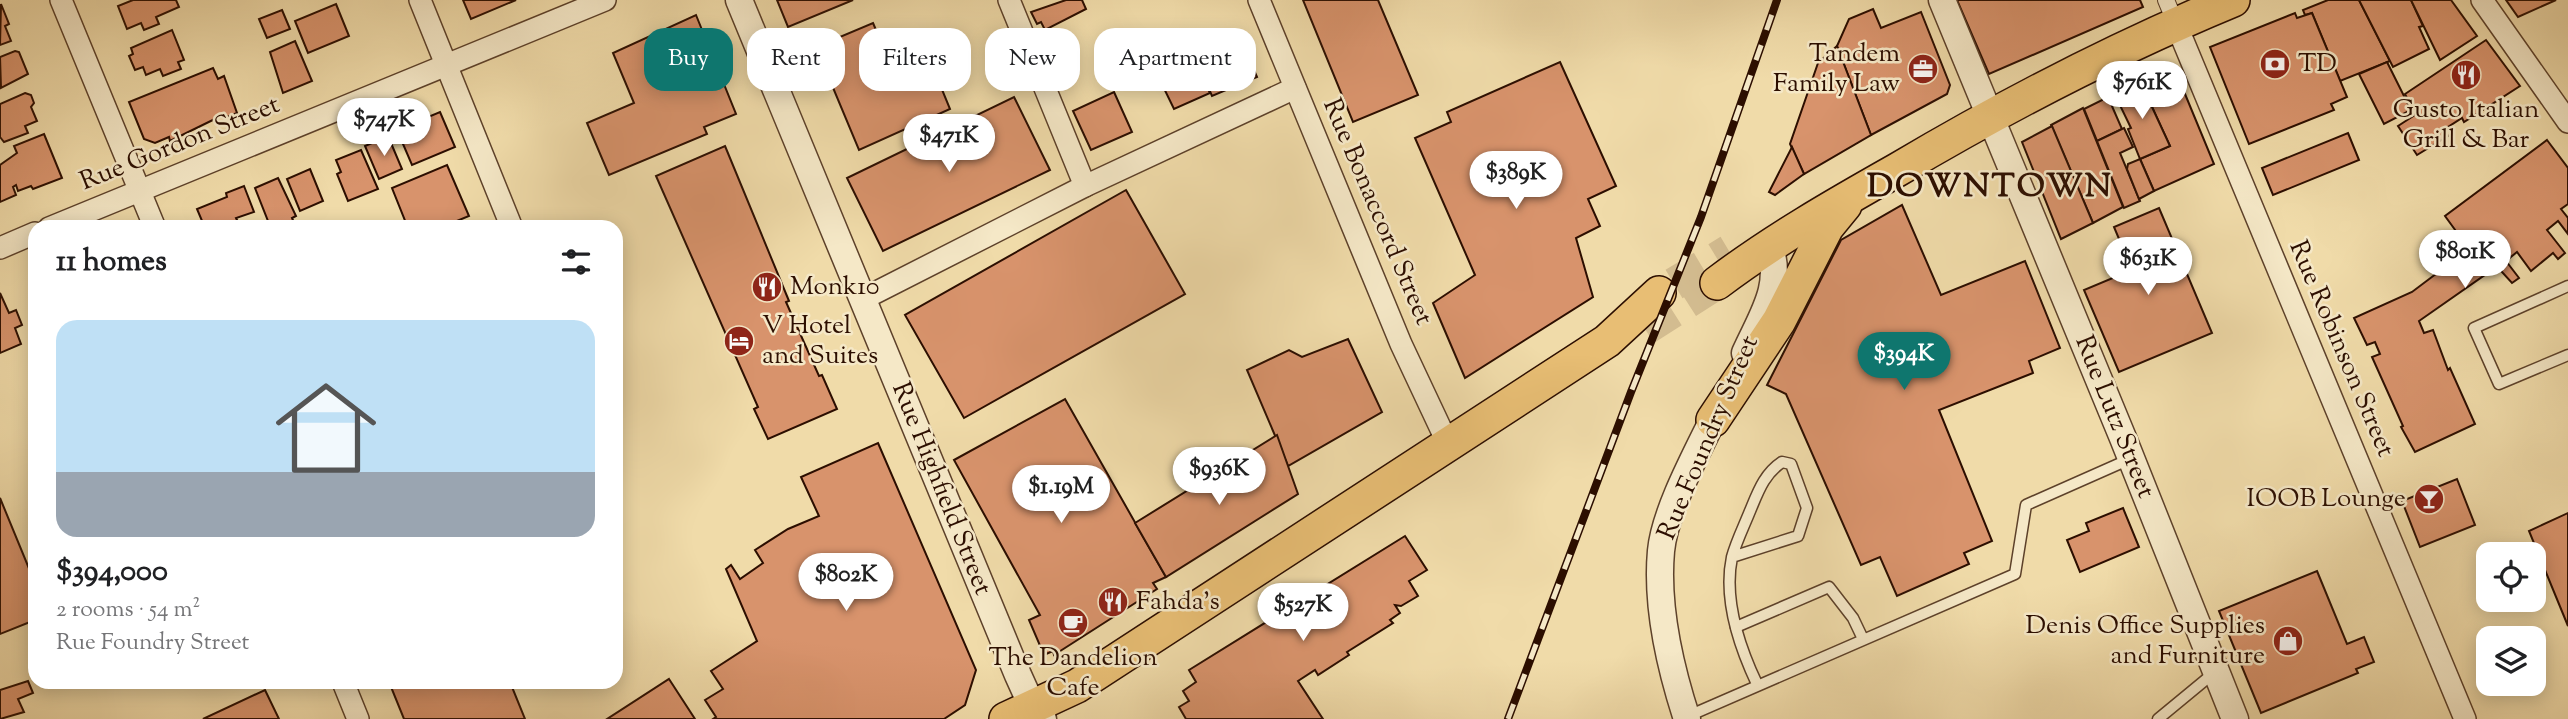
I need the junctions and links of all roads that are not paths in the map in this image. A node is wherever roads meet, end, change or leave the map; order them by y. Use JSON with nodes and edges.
{"nodes":[{"id":1,"x":61,"y":0,"type":"edge"},
{"id":2,"x":420,"y":0,"type":"edge"},
{"id":3,"x":605,"y":0,"type":"edge"},
{"id":4,"x":739,"y":0,"type":"edge"},
{"id":5,"x":1009,"y":0,"type":"edge"},
{"id":6,"x":1259,"y":0,"type":"edge"},
{"id":7,"x":1942,"y":0,"type":"edge"},
{"id":8,"x":2233,"y":0,"type":"edge"},
{"id":9,"x":2482,"y":0,"type":"edge"},
{"id":10,"x":2171,"y":12,"type":"edge"},
{"id":11,"x":447,"y":66,"type":"junction"},
{"id":12,"x":1295,"y":89,"type":"junction"},
{"id":13,"x":1989,"y":116,"type":"junction"},
{"id":14,"x":2568,"y":122,"type":"edge"},
{"id":15,"x":1085,"y":186,"type":"junction"},
{"id":16,"x":1863,"y":189,"type":"junction"},
{"id":17,"x":139,"y":190,"type":"junction"},
{"id":18,"x":68,"y":220,"type":"edge"},
{"id":19,"x":152,"y":220,"type":"edge"},
{"id":20,"x":509,"y":220,"type":"edge"},
{"id":21,"x":28,"y":236,"type":"edge"},
{"id":22,"x":1769,"y":244,"type":"junction"},
{"id":23,"x":0,"y":248,"type":"edge"},
{"id":24,"x":1729,"y":251,"type":"tunnel mouth"},
{"id":25,"x":1717,"y":283,"type":"tunnel mouth"},
{"id":26,"x":2568,"y":286,"type":"edge"},
{"id":27,"x":1659,"y":293,"type":"tunnel mouth"},
{"id":28,"x":863,"y":299,"type":"junction"},
{"id":29,"x":1645,"y":329,"type":"tunnel mouth"},
{"id":30,"x":1607,"y":341,"type":"junction"},
{"id":31,"x":2568,"y":355,"type":"edge"},
{"id":32,"x":1713,"y":420,"type":"junction"},
{"id":33,"x":1448,"y":444,"type":"junction"},
{"id":34,"x":2132,"y":459,"type":"junction"},
{"id":35,"x":1732,"y":557,"type":"junction"},
{"id":36,"x":1736,"y":627,"type":"junction"},
{"id":37,"x":1863,"y":639,"type":"junction"},
{"id":38,"x":2215,"y":672,"type":"junction"},
{"id":39,"x":1757,"y":684,"type":"junction"},
{"id":40,"x":346,"y":689,"type":"edge"},
{"id":41,"x":1027,"y":715,"type":"edge"},
{"id":42,"x":1687,"y":718,"type":"edge"},
{"id":43,"x":358,"y":719,"type":"edge"},
{"id":44,"x":2158,"y":719,"type":"edge"},
{"id":45,"x":2235,"y":719,"type":"edge"},
{"id":46,"x":2465,"y":719,"type":"edge"}],
"edges":[{"from":1,"to":17,"type":"street"},
{"from":2,"to":11,"type":"street"},
{"from":3,"to":11,"type":"street","name":"Rue Gordon Street"},
{"from":4,"to":28,"type":"street","name":"Rue Highfield Street"},
{"from":5,"to":15,"type":"street"},
{"from":6,"to":12,"type":"street","name":"Rue Bonaccord Street"},
{"from":7,"to":13,"type":"street","name":"Rue Lutz Street"},
{"from":8,"to":10,"type":"main road"},
{"from":9,"to":14,"type":"street"},
{"from":10,"to":13,"type":"main road"},
{"from":10,"to":46,"type":"street","name":"Rue Robinson Street"},
{"from":11,"to":17,"type":"street","name":"Rue Gordon Street"},
{"from":11,"to":20,"type":"street"},
{"from":12,"to":15,"type":"street"},
{"from":12,"to":33,"type":"street","name":"Rue Bonaccord Street"},
{"from":13,"to":16,"type":"main road"},
{"from":13,"to":34,"type":"street","name":"Rue Lutz Street"},
{"from":15,"to":28,"type":"street"},
{"from":16,"to":22,"type":"main road"},
{"from":16,"to":32,"type":"main road"},
{"from":17,"to":18,"type":"street","name":"Rue Gordon Street"},
{"from":17,"to":19,"type":"street"},
{"from":21,"to":23,"type":"street"},
{"from":22,"to":24,"type":"main road"},
{"from":22,"to":25,"type":"main road"},
{"from":22,"to":32,"type":"street","name":"Rue Foundry Street"},
{"from":26,"to":31,"type":"lane"},
{"from":27,"to":30,"type":"main road"},
{"from":28,"to":41,"type":"street","name":"Rue Highfield Street"},
{"from":29,"to":30,"type":"main road"},
{"from":30,"to":33,"type":"main road"},
{"from":32,"to":42,"type":"street","name":"Rue Foundry Street"},
{"from":33,"to":41,"type":"main road"},
{"from":34,"to":37,"type":"lane"},
{"from":34,"to":38,"type":"street","name":"Rue Lutz Street"},
{"from":35,"to":35,"type":"lane"},
{"from":35,"to":36,"type":"lane"},
{"from":36,"to":37,"type":"lane"},
{"from":36,"to":39,"type":"lane"},
{"from":37,"to":39,"type":"lane"},
{"from":38,"to":44,"type":"lane"},
{"from":38,"to":45,"type":"street","name":"Rue Lutz Street"},
{"from":39,"to":42,"type":"lane"},
{"from":40,"to":43,"type":"street"}]}
